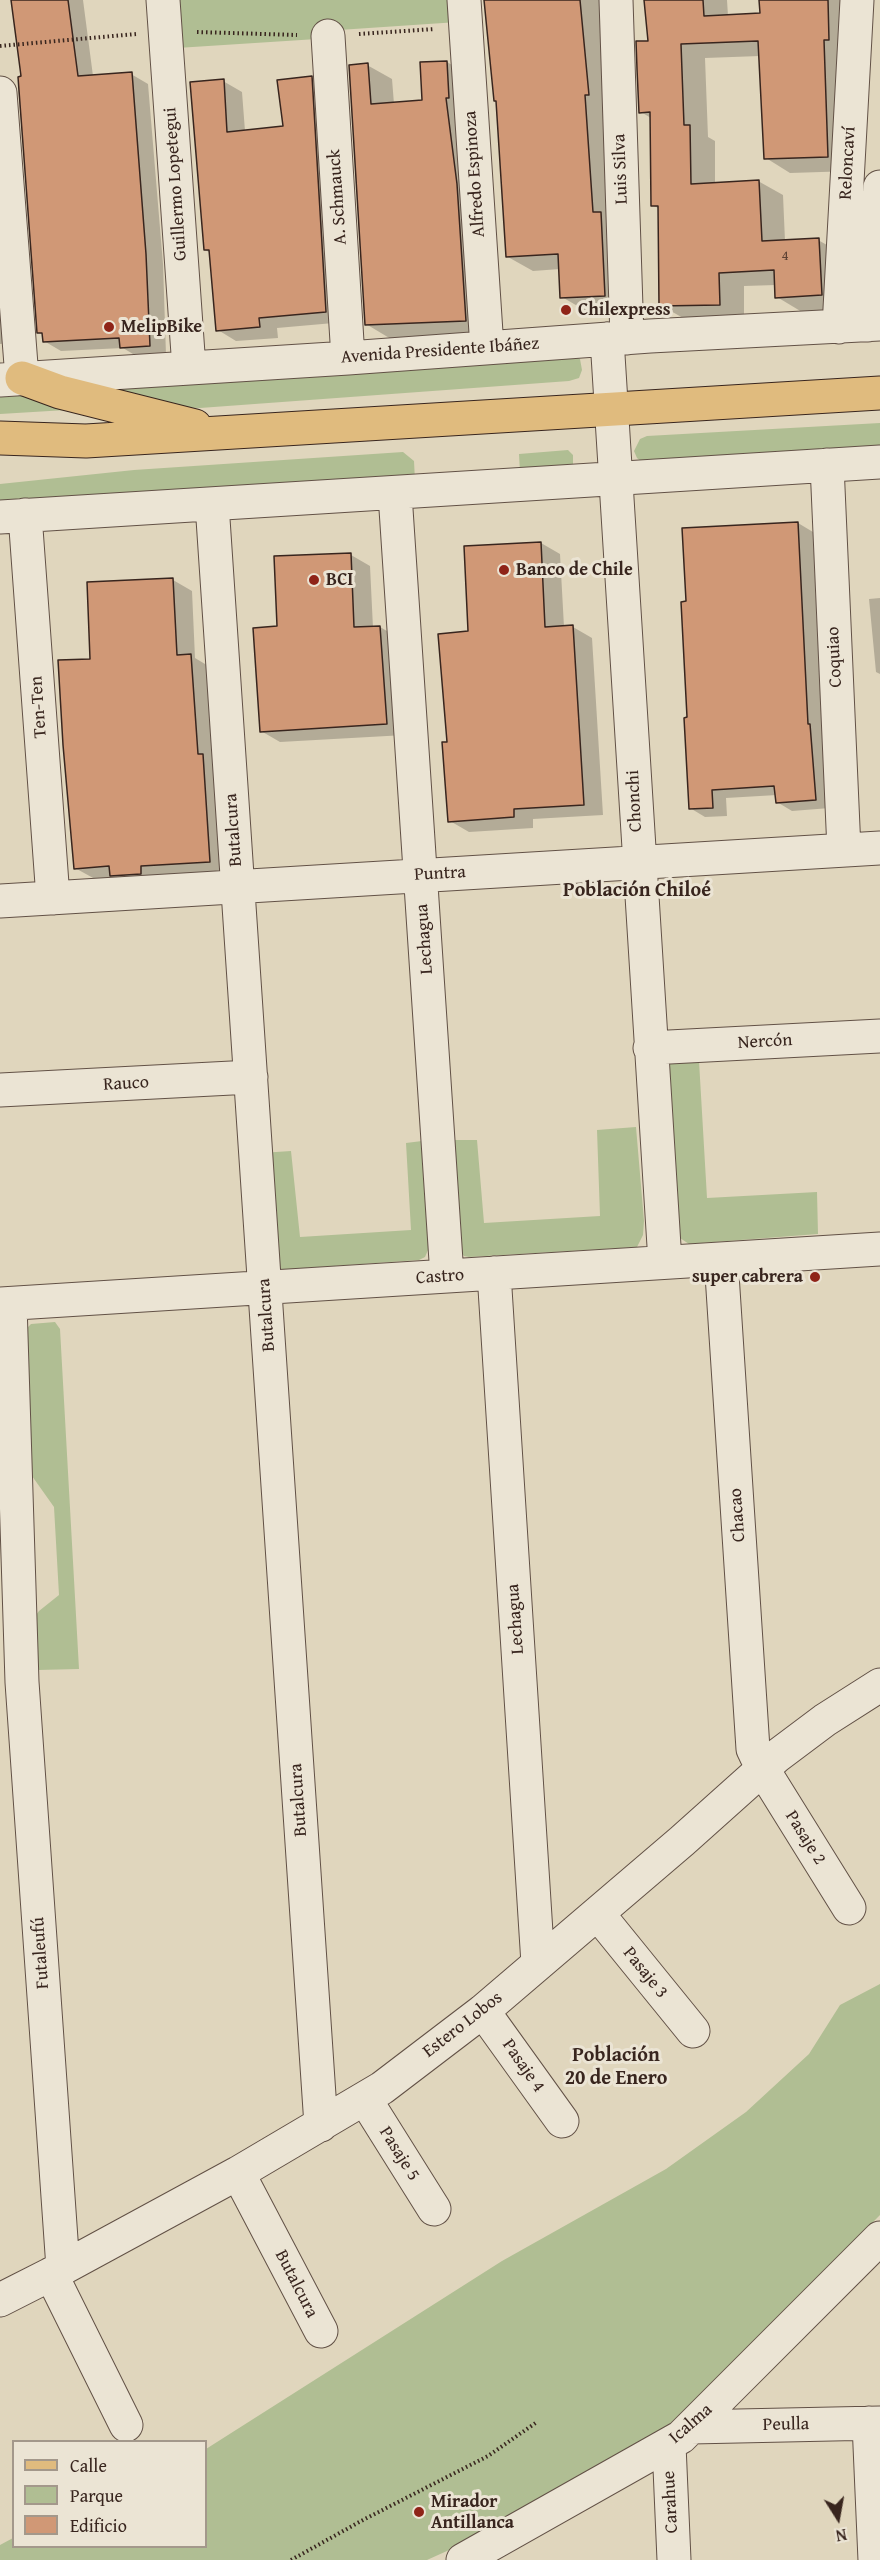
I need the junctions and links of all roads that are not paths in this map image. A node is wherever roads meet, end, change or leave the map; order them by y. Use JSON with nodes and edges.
{"nodes":[{"id":1,"x":616,"y":0,"type":"edge"},
{"id":2,"x":857,"y":0,"type":"edge"},
{"id":3,"x":465,"y":13,"type":"edge"},
{"id":4,"x":164,"y":16,"type":"edge"},
{"id":5,"x":328,"y":36,"type":"road end"},
{"id":6,"x":0,"y":93,"type":"edge"},
{"id":7,"x":880,"y":187,"type":"edge"},
{"id":8,"x":877,"y":247,"type":"edge"},
{"id":9,"x":862,"y":325,"type":"edge"},
{"id":10,"x":617,"y":339,"type":"junction"},
{"id":11,"x":487,"y":348,"type":"junction"},
{"id":12,"x":348,"y":358,"type":"junction"},
{"id":13,"x":189,"y":368,"type":"junction"},
{"id":14,"x":11,"y":379,"type":"edge"},
{"id":15,"x":880,"y":393,"type":"edge"},
{"id":16,"x":612,"y":409,"type":"junction"},
{"id":17,"x":226,"y":433,"type":"junction"},
{"id":18,"x":0,"y":438,"type":"edge"},
{"id":19,"x":86,"y":441,"type":"junction"},
{"id":20,"x":0,"y":461,"type":"edge"},
{"id":21,"x":880,"y":462,"type":"edge"},
{"id":22,"x":827,"y":465,"type":"junction"},
{"id":23,"x":615,"y":480,"type":"junction"},
{"id":24,"x":394,"y":494,"type":"junction"},
{"id":25,"x":212,"y":504,"type":"junction"},
{"id":26,"x":12,"y":516,"type":"edge"},
{"id":27,"x":880,"y":848,"type":"edge"},
{"id":28,"x":844,"y":850,"type":"junction"},
{"id":29,"x":639,"y":862,"type":"junction"},
{"id":30,"x":420,"y":876,"type":"junction"},
{"id":31,"x":238,"y":886,"type":"junction"},
{"id":32,"x":53,"y":898,"type":"junction"},
{"id":33,"x":0,"y":901,"type":"edge"},
{"id":34,"x":880,"y":1036,"type":"edge"},
{"id":35,"x":650,"y":1048,"type":"junction"},
{"id":36,"x":251,"y":1077,"type":"junction"},
{"id":37,"x":0,"y":1090,"type":"edge"},
{"id":38,"x":880,"y":1249,"type":"edge"},
{"id":39,"x":721,"y":1259,"type":"junction"},
{"id":40,"x":665,"y":1262,"type":"junction"},
{"id":41,"x":494,"y":1273,"type":"junction"},
{"id":42,"x":447,"y":1276,"type":"junction"},
{"id":43,"x":265,"y":1288,"type":"junction"},
{"id":44,"x":5,"y":1304,"type":"edge"},
{"id":45,"x":11,"y":1638,"type":"edge"},
{"id":46,"x":880,"y":1685,"type":"edge"},
{"id":47,"x":762,"y":1768,"type":"junction"},
{"id":48,"x":849,"y":1908,"type":"dead end"},
{"id":49,"x":597,"y":1914,"type":"junction"},
{"id":50,"x":538,"y":1964,"type":"junction"},
{"id":51,"x":483,"y":2011,"type":"junction"},
{"id":52,"x":693,"y":2031,"type":"dead end"},
{"id":53,"x":365,"y":2099,"type":"junction"},
{"id":54,"x":562,"y":2121,"type":"dead end"},
{"id":55,"x":321,"y":2125,"type":"junction"},
{"id":56,"x":238,"y":2172,"type":"junction"},
{"id":57,"x":434,"y":2209,"type":"dead end"},
{"id":58,"x":880,"y":2238,"type":"edge"},
{"id":59,"x":57,"y":2271,"type":"junction"},
{"id":60,"x":0,"y":2300,"type":"edge"},
{"id":61,"x":321,"y":2331,"type":"dead end"},
{"id":62,"x":875,"y":2423,"type":"edge"},
{"id":63,"x":126,"y":2424,"type":"dead end"},
{"id":64,"x":680,"y":2436,"type":"junction"},
{"id":65,"x":464,"y":2560,"type":"edge"},
{"id":66,"x":674,"y":2560,"type":"edge"},
{"id":67,"x":875,"y":2560,"type":"edge"}],
"edges":[{"from":1,"to":10,"type":"street","name":"Luis Silva"},
{"from":2,"to":9,"type":"street","name":"Reloncaví"},
{"from":3,"to":11,"type":"street","name":"Alfredo Espinoza"},
{"from":4,"to":13,"type":"street","name":"Guillermo Lopetegui"},
{"from":5,"to":12,"type":"street","name":"A. Schmauck"},
{"from":6,"to":14,"type":"street"},
{"from":7,"to":8,"type":"street"},
{"from":8,"to":9,"type":"street"},
{"from":9,"to":10,"type":"street","name":"Avenida Presidente Ibáñez"},
{"from":10,"to":11,"type":"street","name":"Avenida Presidente Ibáñez"},
{"from":10,"to":16,"type":"street","name":"Chonchi"},
{"from":11,"to":12,"type":"street","name":"Avenida Presidente Ibáñez"},
{"from":12,"to":13,"type":"street","name":"Avenida Presidente Ibáñez"},
{"from":13,"to":14,"type":"street","name":"Avenida Presidente Ibáñez"},
{"from":14,"to":17,"type":"main road"},
{"from":15,"to":16,"type":"main road"},
{"from":16,"to":17,"type":"main road"},
{"from":16,"to":23,"type":"street","name":"Chonchi"},
{"from":17,"to":19,"type":"main road"},
{"from":18,"to":19,"type":"main road"},
{"from":19,"to":20,"type":"main road"},
{"from":21,"to":22,"type":"street"},
{"from":22,"to":23,"type":"street"},
{"from":22,"to":28,"type":"street","name":"Coquiao"},
{"from":23,"to":24,"type":"street"},
{"from":23,"to":29,"type":"street","name":"Chonchi"},
{"from":24,"to":25,"type":"street"},
{"from":24,"to":30,"type":"street","name":"Lechagua"},
{"from":25,"to":26,"type":"street"},
{"from":25,"to":31,"type":"street","name":"Butalcura"},
{"from":26,"to":32,"type":"street","name":"Ten-Ten"},
{"from":27,"to":28,"type":"street","name":"Puntra"},
{"from":28,"to":29,"type":"street","name":"Puntra"},
{"from":29,"to":30,"type":"street","name":"Puntra"},
{"from":29,"to":35,"type":"street","name":"Chonchi"},
{"from":30,"to":31,"type":"street","name":"Puntra"},
{"from":30,"to":42,"type":"street","name":"Lechagua"},
{"from":31,"to":32,"type":"street","name":"Puntra"},
{"from":31,"to":36,"type":"street","name":"Butalcura"},
{"from":32,"to":33,"type":"street","name":"Puntra"},
{"from":34,"to":35,"type":"street","name":"Nercón"},
{"from":35,"to":40,"type":"street","name":"Chonchi"},
{"from":36,"to":37,"type":"street","name":"Rauco"},
{"from":36,"to":43,"type":"street","name":"Butalcura"},
{"from":38,"to":39,"type":"street","name":"Castro"},
{"from":39,"to":40,"type":"street","name":"Castro"},
{"from":39,"to":47,"type":"street","name":"Chacao"},
{"from":40,"to":41,"type":"street","name":"Castro"},
{"from":41,"to":42,"type":"street","name":"Castro"},
{"from":41,"to":50,"type":"street","name":"Lechagua"},
{"from":42,"to":43,"type":"street","name":"Castro"},
{"from":43,"to":44,"type":"street","name":"Castro"},
{"from":43,"to":55,"type":"street","name":"Butalcura"},
{"from":44,"to":45,"type":"street","name":"Futaleufú"},
{"from":45,"to":59,"type":"street","name":"Futaleufú"},
{"from":46,"to":47,"type":"street","name":"Estero Lobos"},
{"from":47,"to":48,"type":"street","name":"Pasaje 2"},
{"from":47,"to":49,"type":"street","name":"Estero Lobos"},
{"from":49,"to":50,"type":"street","name":"Estero Lobos"},
{"from":49,"to":52,"type":"street","name":"Pasaje 3"},
{"from":50,"to":51,"type":"street","name":"Estero Lobos"},
{"from":51,"to":53,"type":"street","name":"Estero Lobos"},
{"from":51,"to":54,"type":"street","name":"Pasaje 4"},
{"from":53,"to":55,"type":"street","name":"Estero Lobos"},
{"from":53,"to":57,"type":"street","name":"Pasaje 5"},
{"from":55,"to":56,"type":"street","name":"Estero Lobos"},
{"from":56,"to":59,"type":"street","name":"Estero Lobos"},
{"from":56,"to":61,"type":"street","name":"Butalcura"},
{"from":58,"to":64,"type":"street","name":"Icalma"},
{"from":59,"to":60,"type":"street","name":"Estero Lobos"},
{"from":59,"to":63,"type":"street","name":"Futaleufú"},
{"from":62,"to":64,"type":"street","name":"Peulla"},
{"from":62,"to":67,"type":"street"},
{"from":64,"to":65,"type":"street","name":"Icalma"},
{"from":64,"to":66,"type":"street","name":"Carahue"}]}
